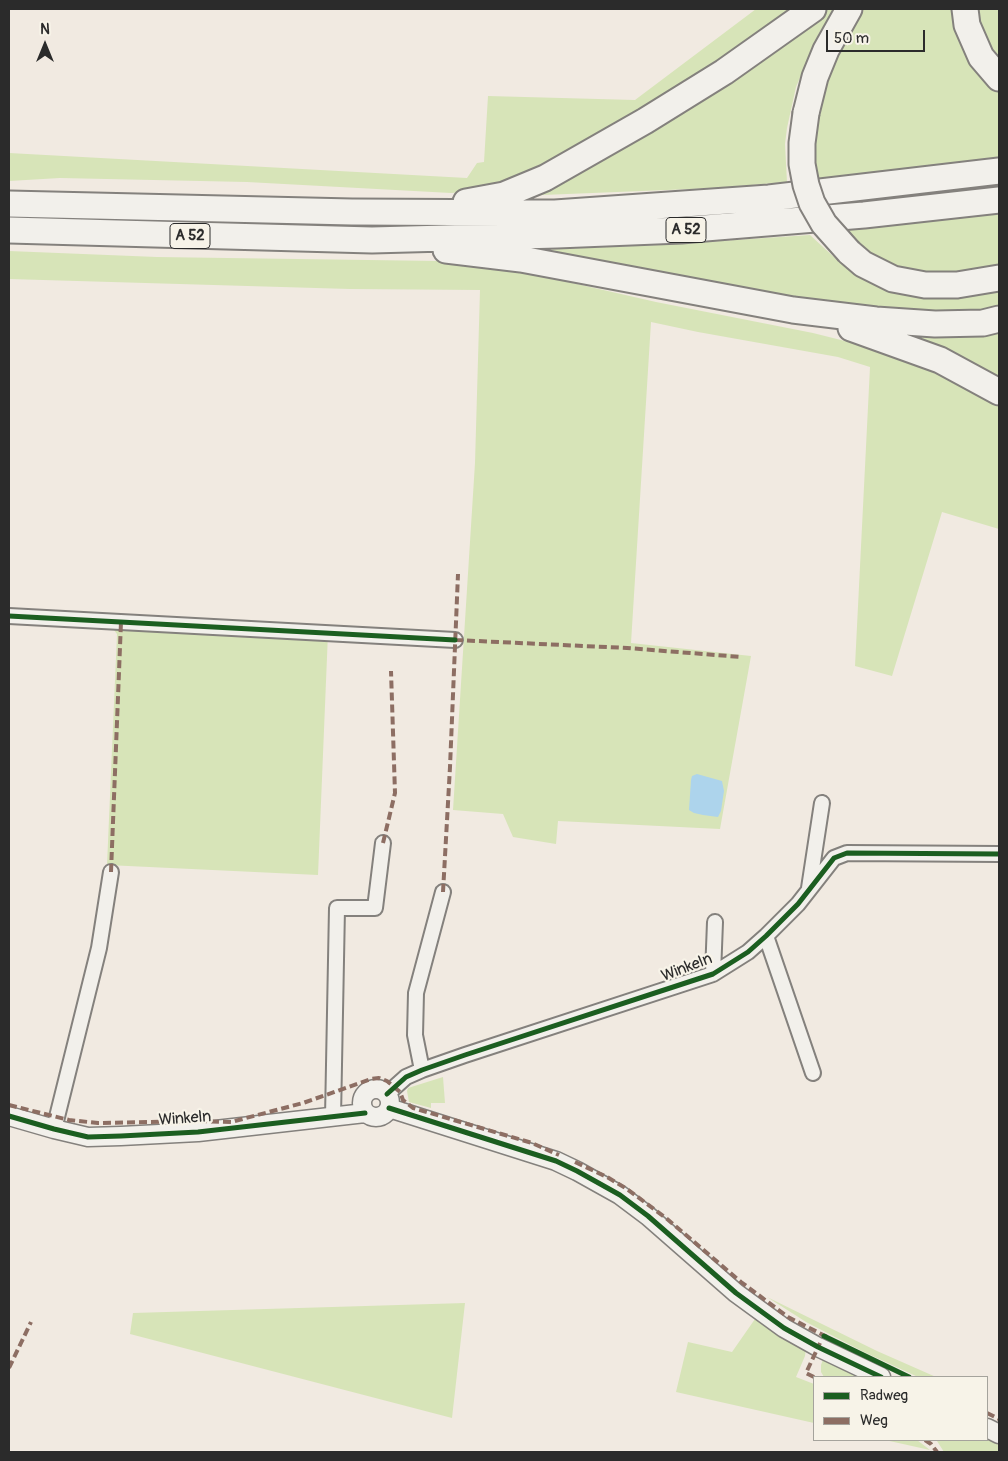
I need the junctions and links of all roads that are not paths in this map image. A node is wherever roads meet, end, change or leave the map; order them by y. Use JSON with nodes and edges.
{"nodes":[{"id":1,"x":813,"y":9,"type":"edge"},
{"id":2,"x":849,"y":9,"type":"edge"},
{"id":3,"x":965,"y":9,"type":"edge"},
{"id":4,"x":999,"y":78,"type":"edge"},
{"id":5,"x":999,"y":171,"type":"edge"},
{"id":6,"x":999,"y":200,"type":"edge"},
{"id":7,"x":9,"y":204,"type":"edge"},
{"id":8,"x":416,"y":213,"type":"junction"},
{"id":9,"x":9,"y":230,"type":"edge"},
{"id":10,"x":372,"y":240,"type":"junction"},
{"id":11,"x":999,"y":278,"type":"edge"},
{"id":12,"x":793,"y":310,"type":"junction"},
{"id":13,"x":999,"y":319,"type":"edge"},
{"id":14,"x":999,"y":392,"type":"edge"},
{"id":15,"x":9,"y":616,"type":"edge"},
{"id":16,"x":455,"y":640,"type":"dead end"},
{"id":17,"x":822,"y":803,"type":"dead end"},
{"id":18,"x":383,"y":843,"type":"dead end"},
{"id":19,"x":999,"y":854,"type":"edge"},
{"id":20,"x":110,"y":872,"type":"dead end"},
{"id":21,"x":809,"y":889,"type":"junction"},
{"id":22,"x":443,"y":892,"type":"dead end"},
{"id":23,"x":715,"y":922,"type":"dead end"},
{"id":24,"x":766,"y":936,"type":"junction"},
{"id":25,"x":713,"y":974,"type":"junction"},
{"id":26,"x":422,"y":1070,"type":"junction"},
{"id":27,"x":813,"y":1073,"type":"dead end"},
{"id":28,"x":388,"y":1101,"type":"junction"},
{"id":29,"x":365,"y":1113,"type":"junction"},
{"id":30,"x":9,"y":1116,"type":"edge"},
{"id":31,"x":333,"y":1116,"type":"junction"},
{"id":32,"x":54,"y":1129,"type":"junction"},
{"id":33,"x":879,"y":1376,"type":"edge"}],
"edges":[{"from":1,"to":8,"type":"highway"},
{"from":2,"to":11,"type":"highway","bridge":true},
{"from":3,"to":4,"type":"highway"},
{"from":5,"to":8,"type":"highway","number":"A 52"},
{"from":6,"to":10,"type":"highway","number":"A 52"},
{"from":7,"to":8,"type":"highway","number":"A 52"},
{"from":9,"to":10,"type":"highway","number":"A 52"},
{"from":10,"to":12,"type":"highway"},
{"from":12,"to":13,"type":"highway"},
{"from":12,"to":14,"type":"highway"},
{"from":15,"to":16,"type":"street"},
{"from":17,"to":21,"type":"street","name":"Winkeln"},
{"from":18,"to":31,"type":"street"},
{"from":19,"to":21,"type":"street","name":"Winkeln"},
{"from":20,"to":32,"type":"street"},
{"from":21,"to":24,"type":"street","name":"Winkeln"},
{"from":22,"to":26,"type":"street"},
{"from":23,"to":25,"type":"street","name":"Winkeln"},
{"from":24,"to":25,"type":"street","name":"Winkeln"},
{"from":24,"to":27,"type":"street"},
{"from":25,"to":26,"type":"street","name":"Winkeln"},
{"from":26,"to":28,"type":"street","name":"Winkeln"},
{"from":28,"to":29,"type":"street","name":"Winkeln"},
{"from":28,"to":29,"type":"street"},
{"from":28,"to":33,"type":"street"},
{"from":29,"to":31,"type":"street","name":"Winkeln"},
{"from":30,"to":32,"type":"street","name":"Winkeln"},
{"from":31,"to":32,"type":"street","name":"Winkeln"}]}
